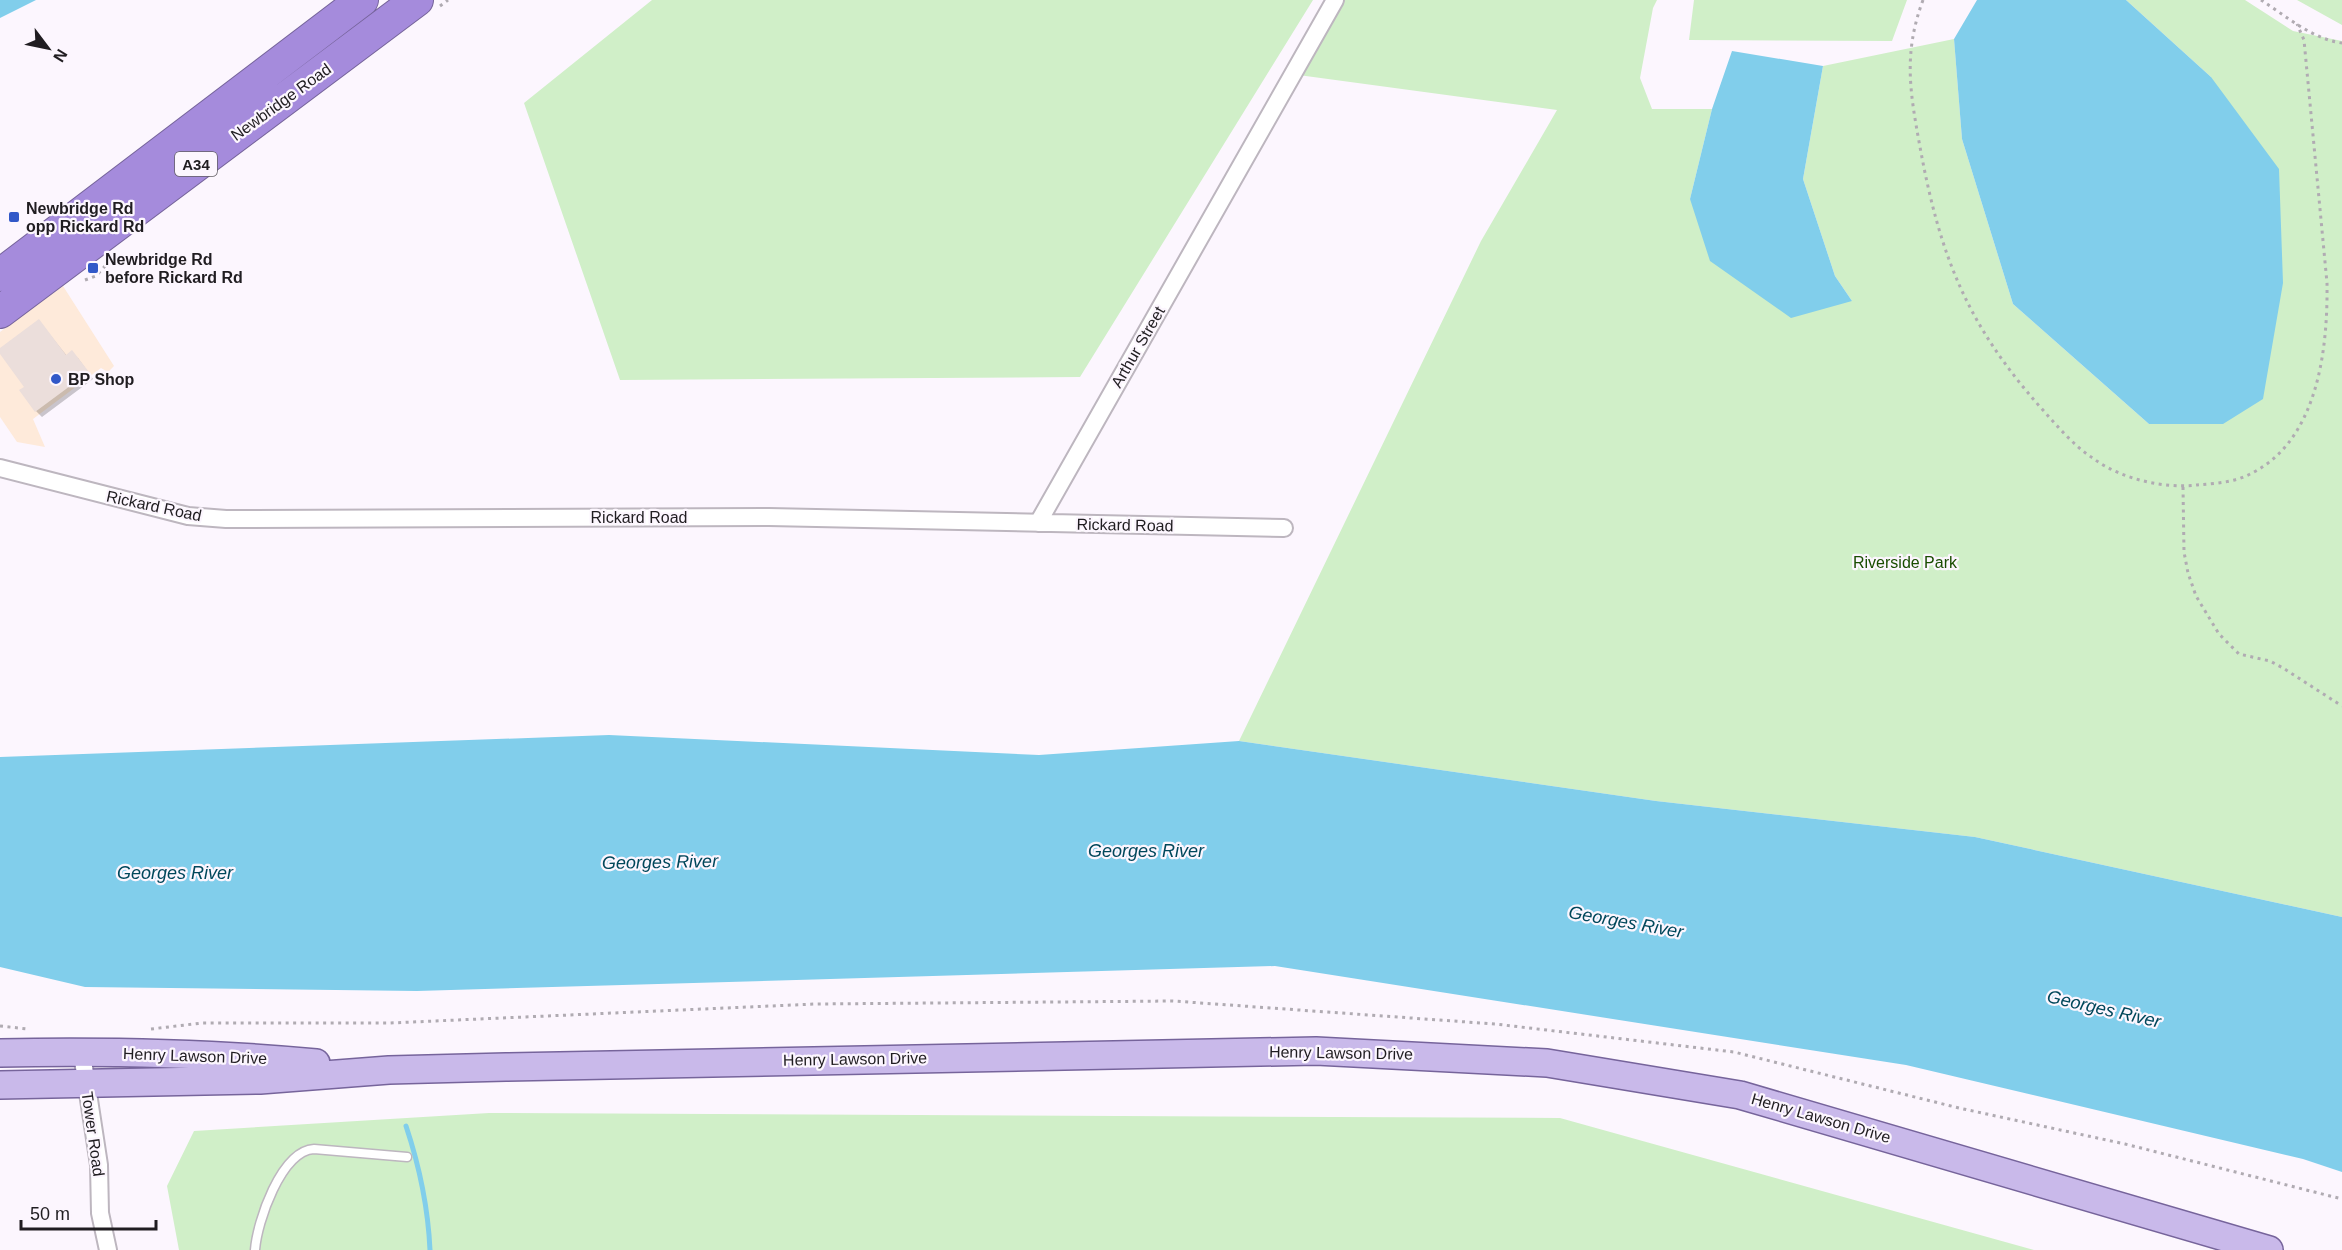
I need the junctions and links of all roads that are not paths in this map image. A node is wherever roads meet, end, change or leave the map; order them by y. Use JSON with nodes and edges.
{"nodes":[{"id":1,"x":362,"y":0,"type":"edge"},
{"id":2,"x":417,"y":0,"type":"edge"},
{"id":3,"x":1335,"y":0,"type":"edge"},
{"id":4,"x":0,"y":275,"type":"edge"},
{"id":5,"x":0,"y":312,"type":"edge"},
{"id":6,"x":0,"y":468,"type":"edge"},
{"id":7,"x":1038,"y":523,"type":"junction"},
{"id":8,"x":1284,"y":528,"type":"dead end"},
{"id":9,"x":0,"y":1053,"type":"edge"},
{"id":10,"x":82,"y":1053,"type":"junction"},
{"id":11,"x":389,"y":1070,"type":"junction"},
{"id":12,"x":85,"y":1082,"type":"junction"},
{"id":13,"x":0,"y":1085,"type":"edge"},
{"id":14,"x":406,"y":1157,"type":"dead end"},
{"id":15,"x":108,"y":1250,"type":"edge"},
{"id":16,"x":255,"y":1250,"type":"edge"},
{"id":17,"x":2269,"y":1250,"type":"edge"}],
"edges":[{"from":1,"to":4,"type":"highway","name":"Newbridge Road","number":"A34"},
{"from":2,"to":5,"type":"highway","name":"Newbridge Road","number":"A34"},
{"from":3,"to":7,"type":"street","name":"Arthur Street"},
{"from":6,"to":7,"type":"street","name":"Rickard Road"},
{"from":7,"to":8,"type":"street","name":"Rickard Road"},
{"from":9,"to":10,"type":"main road","name":"Henry Lawson Drive"},
{"from":10,"to":11,"type":"main road","name":"Henry Lawson Drive"},
{"from":10,"to":12,"type":"street","name":"Tower Road"},
{"from":11,"to":12,"type":"main road","name":"Henry Lawson Drive"},
{"from":11,"to":17,"type":"main road","name":"Henry Lawson Drive"},
{"from":12,"to":13,"type":"main road","name":"Henry Lawson Drive"},
{"from":12,"to":15,"type":"street","name":"Tower Road"},
{"from":14,"to":16,"type":"lane"}]}
